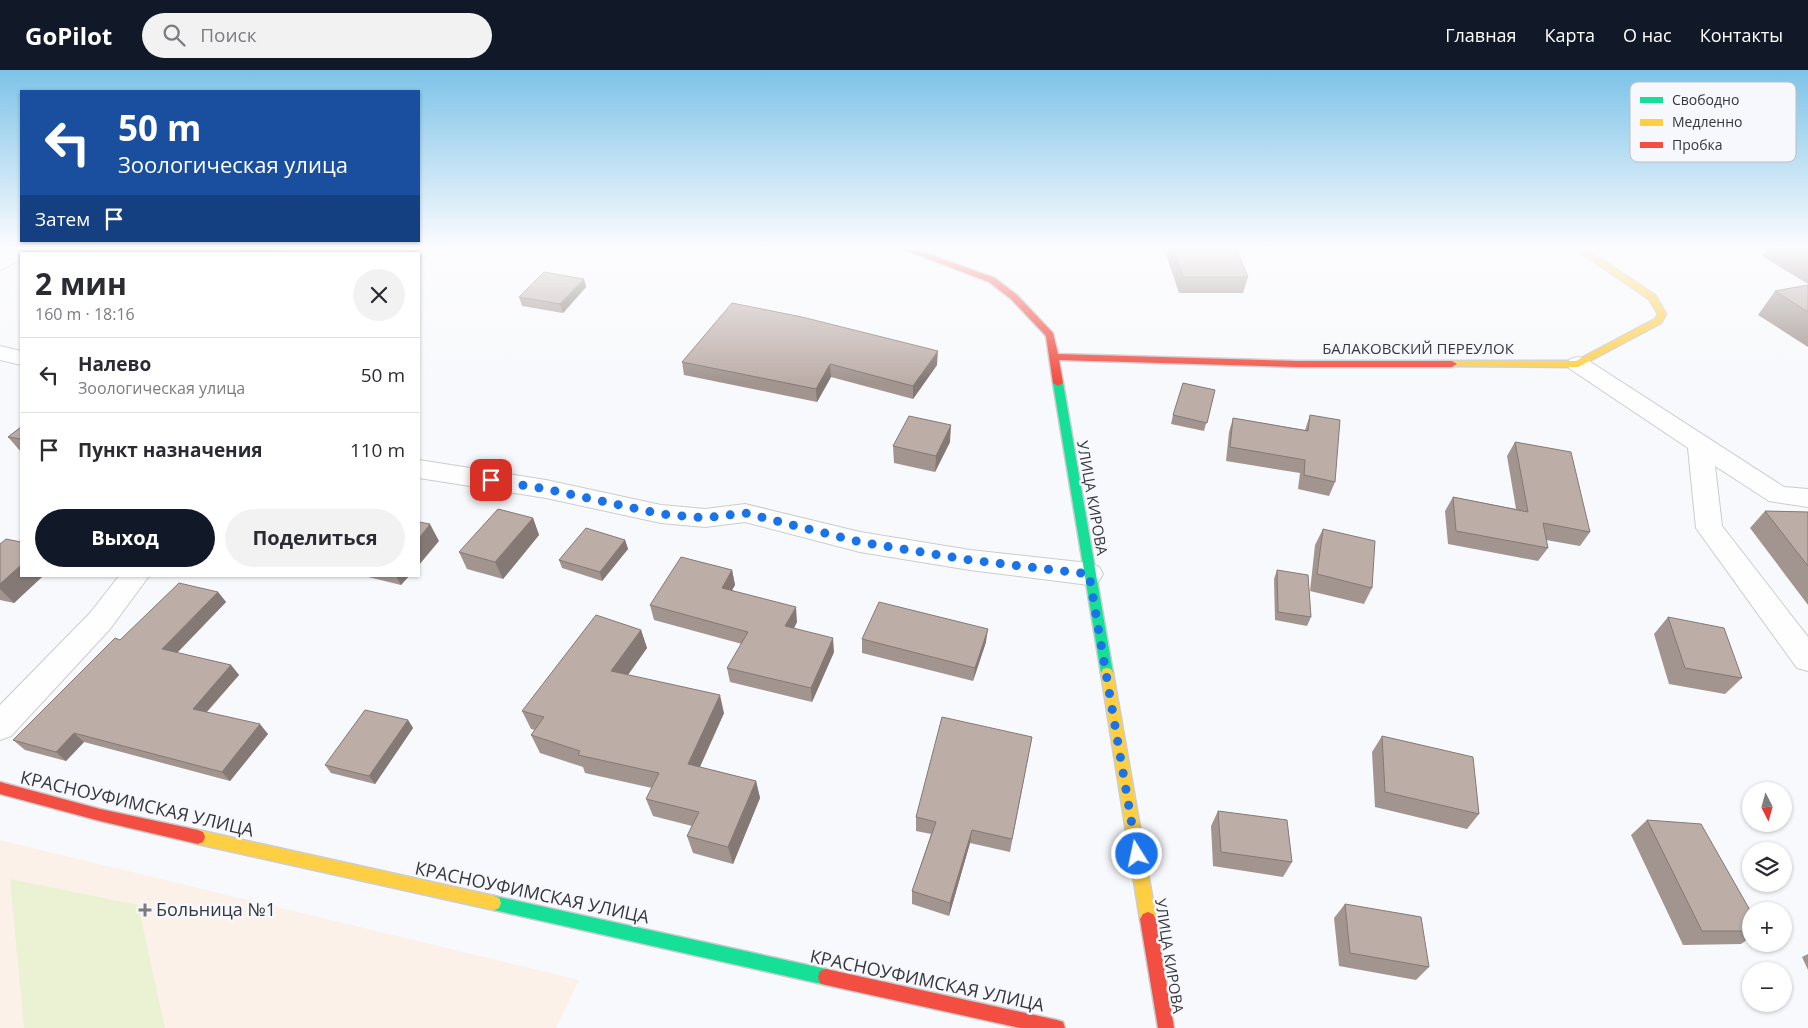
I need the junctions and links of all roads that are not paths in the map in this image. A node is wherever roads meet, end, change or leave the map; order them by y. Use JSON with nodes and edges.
{"nodes":[{"id":1,"x":1008,"y":293,"type":"edge"},
{"id":2,"x":1646,"y":293,"type":"edge"},
{"id":3,"x":0,"y":353,"type":"edge"},
{"id":4,"x":1053,"y":357,"type":"junction"},
{"id":5,"x":20,"y":358,"type":"edge"},
{"id":6,"x":1578,"y":364,"type":"junction"},
{"id":7,"x":1700,"y":444,"type":"junction"},
{"id":8,"x":420,"y":469,"type":"edge"},
{"id":9,"x":1808,"y":498,"type":"edge"},
{"id":10,"x":1089,"y":574,"type":"junction"},
{"id":11,"x":133,"y":577,"type":"edge"},
{"id":12,"x":1808,"y":658,"type":"edge"},
{"id":13,"x":0,"y":726,"type":"edge"},
{"id":14,"x":0,"y":788,"type":"edge"},
{"id":15,"x":1057,"y":1028,"type":"edge"},
{"id":16,"x":1166,"y":1028,"type":"edge"}],
"edges":[{"from":1,"to":4,"type":"street","name":"УЛИЦА КИРОВА"},
{"from":2,"to":6,"type":"street","name":"БАЛАКОВСКИЙ ПЕРЕУЛОК"},
{"from":3,"to":5,"type":"street"},
{"from":4,"to":6,"type":"street","name":"БАЛАКОВСКИЙ ПЕРЕУЛОК"},
{"from":4,"to":10,"type":"street","name":"УЛИЦА КИРОВА"},
{"from":6,"to":7,"type":"street"},
{"from":7,"to":9,"type":"street"},
{"from":7,"to":12,"type":"street"},
{"from":8,"to":10,"type":"street"},
{"from":10,"to":16,"type":"street","name":"УЛИЦА КИРОВА"},
{"from":11,"to":13,"type":"street"},
{"from":14,"to":15,"type":"street","name":"КРАСНОУФИМСКАЯ УЛИЦА"}]}
